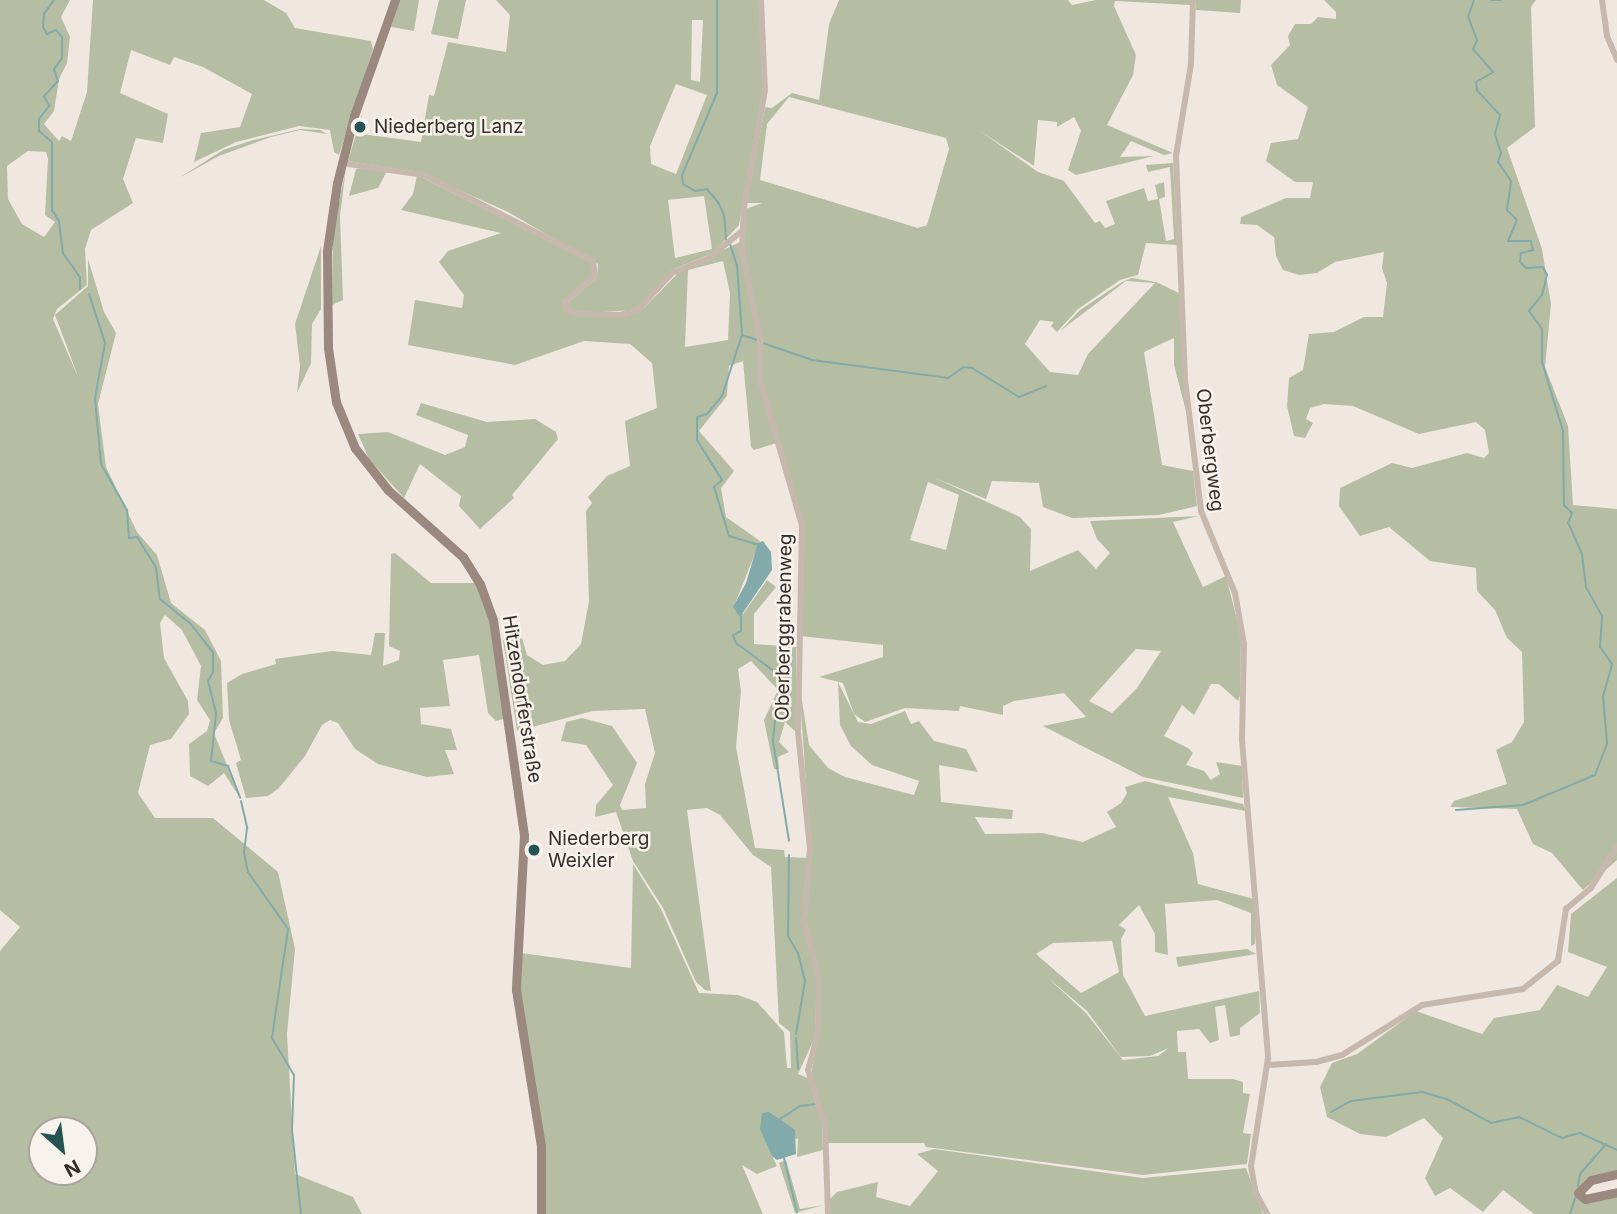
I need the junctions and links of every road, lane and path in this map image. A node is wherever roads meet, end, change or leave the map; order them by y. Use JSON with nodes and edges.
{"nodes":[{"id":1,"x":395,"y":0,"type":"edge"},
{"id":2,"x":761,"y":0,"type":"edge"},
{"id":3,"x":1193,"y":0,"type":"edge"},
{"id":4,"x":1602,"y":0,"type":"edge"},
{"id":5,"x":1617,"y":60,"type":"edge"},
{"id":6,"x":341,"y":163,"type":"junction"},
{"id":7,"x":741,"y":231,"type":"junction"},
{"id":8,"x":1617,"y":846,"type":"edge"},
{"id":9,"x":1268,"y":1065,"type":"junction"},
{"id":10,"x":1617,"y":1174,"type":"edge"},
{"id":11,"x":1617,"y":1192,"type":"edge"},
{"id":12,"x":541,"y":1214,"type":"edge"},
{"id":13,"x":828,"y":1214,"type":"edge"},
{"id":14,"x":1267,"y":1214,"type":"edge"}],
"edges":[{"from":1,"to":6,"type":"main road","name":"Hitzendorferstraße"},
{"from":2,"to":7,"type":"street","name":"Oberberggrabenweg"},
{"from":3,"to":9,"type":"street","name":"Oberbergweg"},
{"from":4,"to":5,"type":"street"},
{"from":6,"to":7,"type":"street"},
{"from":6,"to":12,"type":"main road","name":"Hitzendorferstraße"},
{"from":7,"to":13,"type":"street","name":"Oberberggrabenweg"},
{"from":8,"to":9,"type":"street"},
{"from":9,"to":14,"type":"street","name":"Oberbergweg"},
{"from":10,"to":11,"type":"main road"}]}
